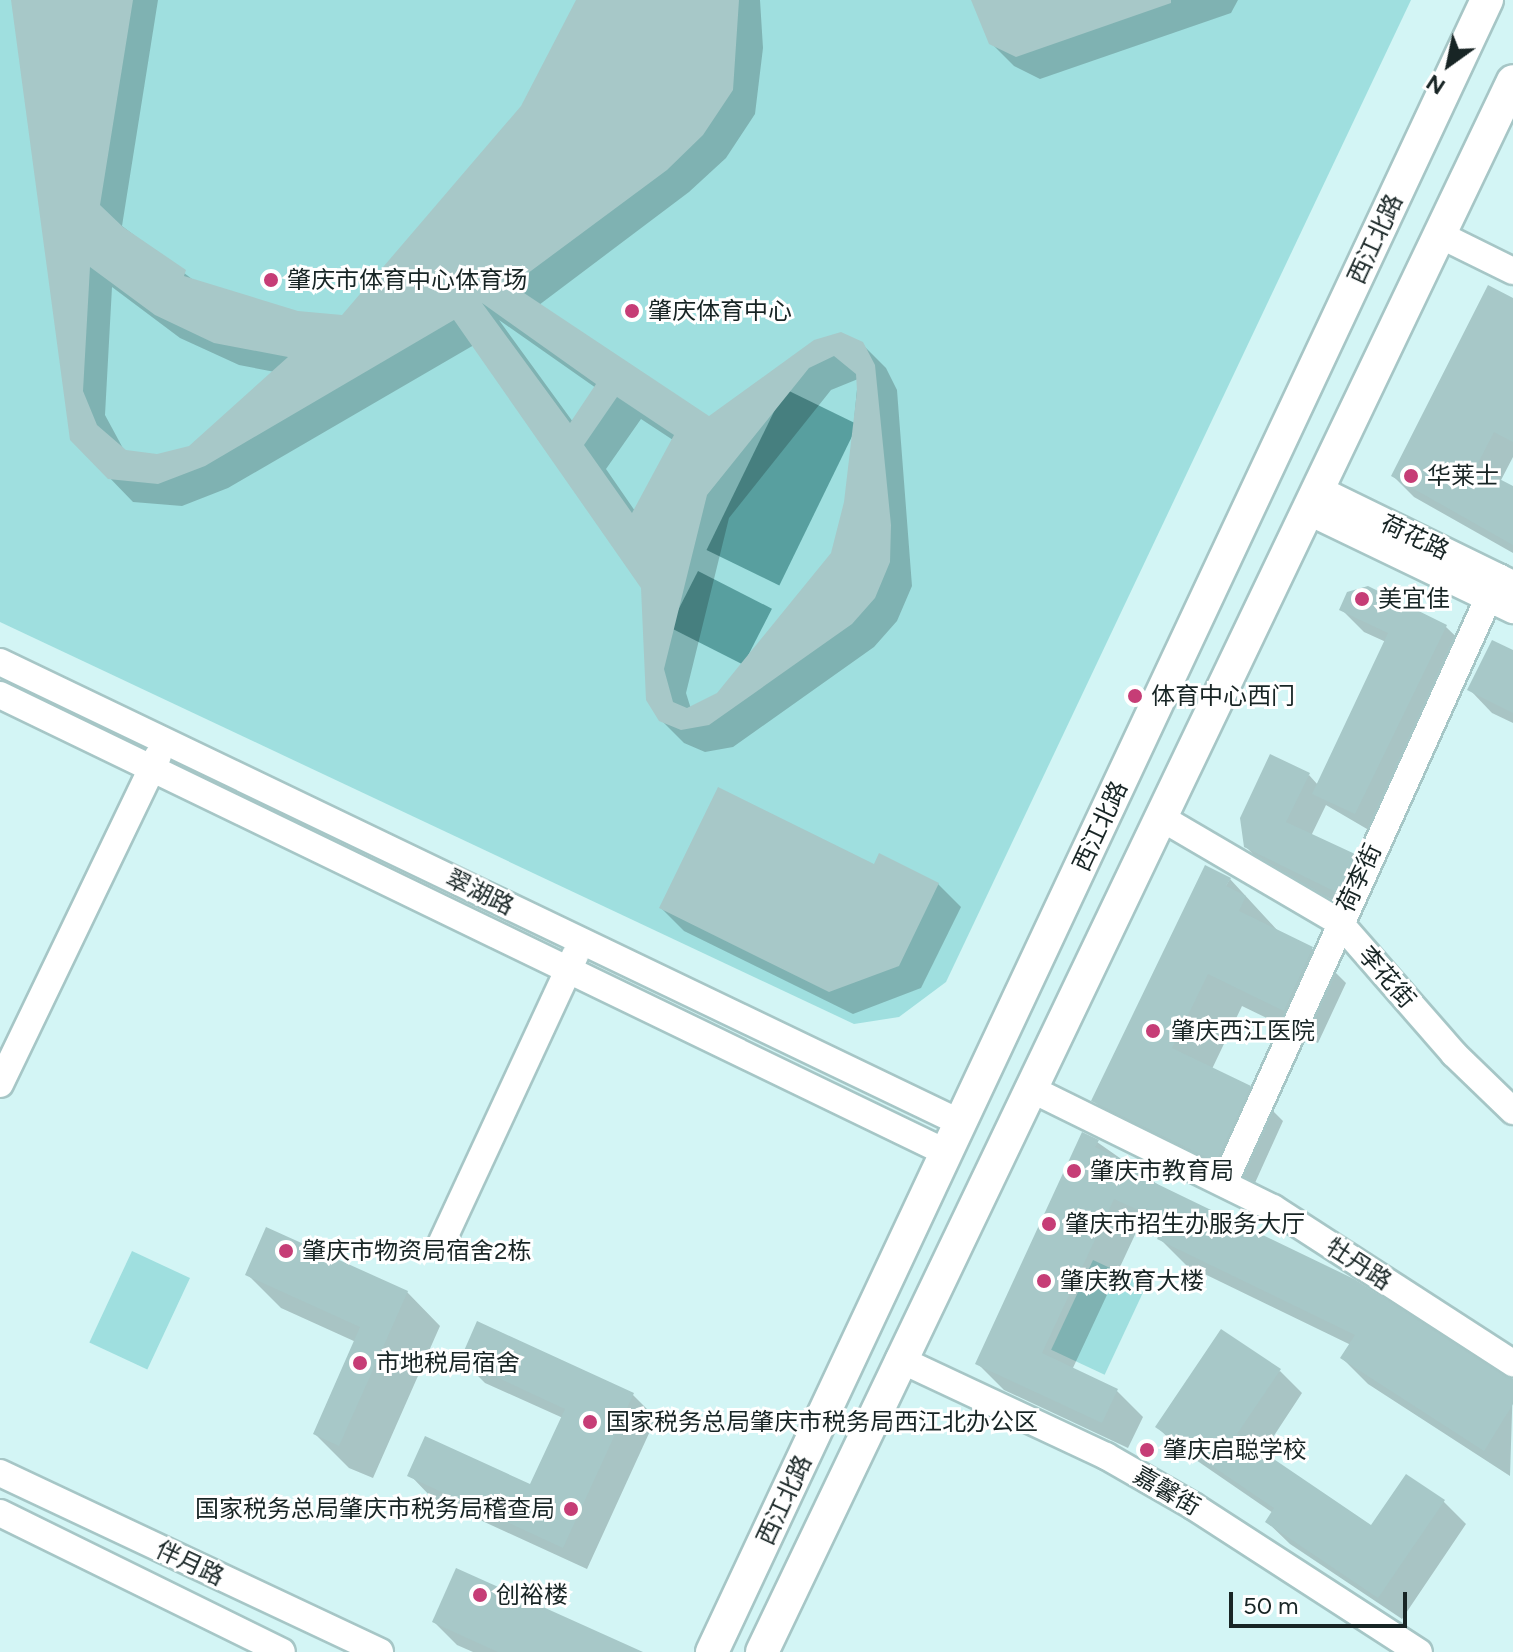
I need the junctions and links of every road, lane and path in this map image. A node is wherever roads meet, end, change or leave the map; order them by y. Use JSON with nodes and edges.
{"nodes":[{"id":1,"x":1487,"y":0,"type":"edge"},
{"id":2,"x":1513,"y":81,"type":"edge"},
{"id":3,"x":1440,"y":235,"type":"junction"},
{"id":4,"x":1513,"y":271,"type":"edge"},
{"id":5,"x":1313,"y":500,"type":"junction"},
{"id":6,"x":1500,"y":587,"type":"edge"},
{"id":7,"x":1513,"y":610,"type":"edge"},
{"id":8,"x":0,"y":662,"type":"edge"},
{"id":9,"x":0,"y":695,"type":"edge"},
{"id":10,"x":165,"y":741,"type":"junction"},
{"id":11,"x":151,"y":769,"type":"junction"},
{"id":12,"x":1160,"y":817,"type":"junction"},
{"id":13,"x":1339,"y":922,"type":"junction"},
{"id":14,"x":581,"y":941,"type":"junction"},
{"id":15,"x":568,"y":970,"type":"junction"},
{"id":16,"x":0,"y":1084,"type":"edge"},
{"id":17,"x":1029,"y":1088,"type":"junction"},
{"id":18,"x":1513,"y":1110,"type":"edge"},
{"id":19,"x":961,"y":1123,"type":"junction"},
{"id":20,"x":947,"y":1153,"type":"junction"},
{"id":21,"x":1225,"y":1181,"type":"junction"},
{"id":22,"x":442,"y":1242,"type":"dead end"},
{"id":23,"x":899,"y":1359,"type":"junction"},
{"id":24,"x":1513,"y":1363,"type":"edge"},
{"id":25,"x":0,"y":1473,"type":"edge"},
{"id":26,"x":0,"y":1513,"type":"edge"},
{"id":27,"x":742,"y":1589,"type":"junction"},
{"id":28,"x":783,"y":1607,"type":"junction"},
{"id":29,"x":711,"y":1646,"type":"edge"},
{"id":30,"x":282,"y":1652,"type":"edge"},
{"id":31,"x":380,"y":1652,"type":"edge"},
{"id":32,"x":762,"y":1652,"type":"edge"},
{"id":33,"x":1419,"y":1652,"type":"edge"}],
"edges":[{"from":1,"to":19,"type":"main road","name":"西江北路"},
{"from":2,"to":3,"type":"main road","name":"西江北路"},
{"from":3,"to":4,"type":"street"},
{"from":3,"to":5,"type":"main road","name":"西江北路"},
{"from":5,"to":6,"type":"street"},
{"from":5,"to":12,"type":"main road","name":"西江北路"},
{"from":6,"to":7,"type":"street"},
{"from":6,"to":13,"type":"street","name":"荷李街"},
{"from":8,"to":10,"type":"street","name":"翠湖路"},
{"from":9,"to":11,"type":"street","name":"翠湖路"},
{"from":10,"to":11,"type":"street"},
{"from":10,"to":14,"type":"street","name":"翠湖路"},
{"from":11,"to":15,"type":"street","name":"翠湖路"},
{"from":11,"to":16,"type":"street"},
{"from":12,"to":13,"type":"street","name":"李花街"},
{"from":12,"to":17,"type":"main road","name":"西江北路"},
{"from":13,"to":18,"type":"street","name":"李花街"},
{"from":13,"to":21,"type":"street","name":"荷李街"},
{"from":14,"to":15,"type":"street"},
{"from":14,"to":19,"type":"street","name":"翠湖路"},
{"from":15,"to":20,"type":"street","name":"翠湖路"},
{"from":15,"to":22,"type":"street"},
{"from":17,"to":21,"type":"street","name":"牡丹路"},
{"from":17,"to":23,"type":"main road","name":"西江北路"},
{"from":19,"to":20,"type":"main road","name":"西江北路"},
{"from":20,"to":27,"type":"main road","name":"西江北路"},
{"from":21,"to":24,"type":"street","name":"牡丹路"},
{"from":23,"to":28,"type":"main road","name":"西江北路"},
{"from":23,"to":33,"type":"street","name":"嘉馨街"},
{"from":25,"to":31,"type":"street","name":"伴月路"},
{"from":26,"to":30,"type":"street","name":"伴月路"},
{"from":27,"to":28,"type":"main road"},
{"from":27,"to":29,"type":"main road","name":"西江北路"},
{"from":28,"to":32,"type":"main road","name":"西江北路"}]}
